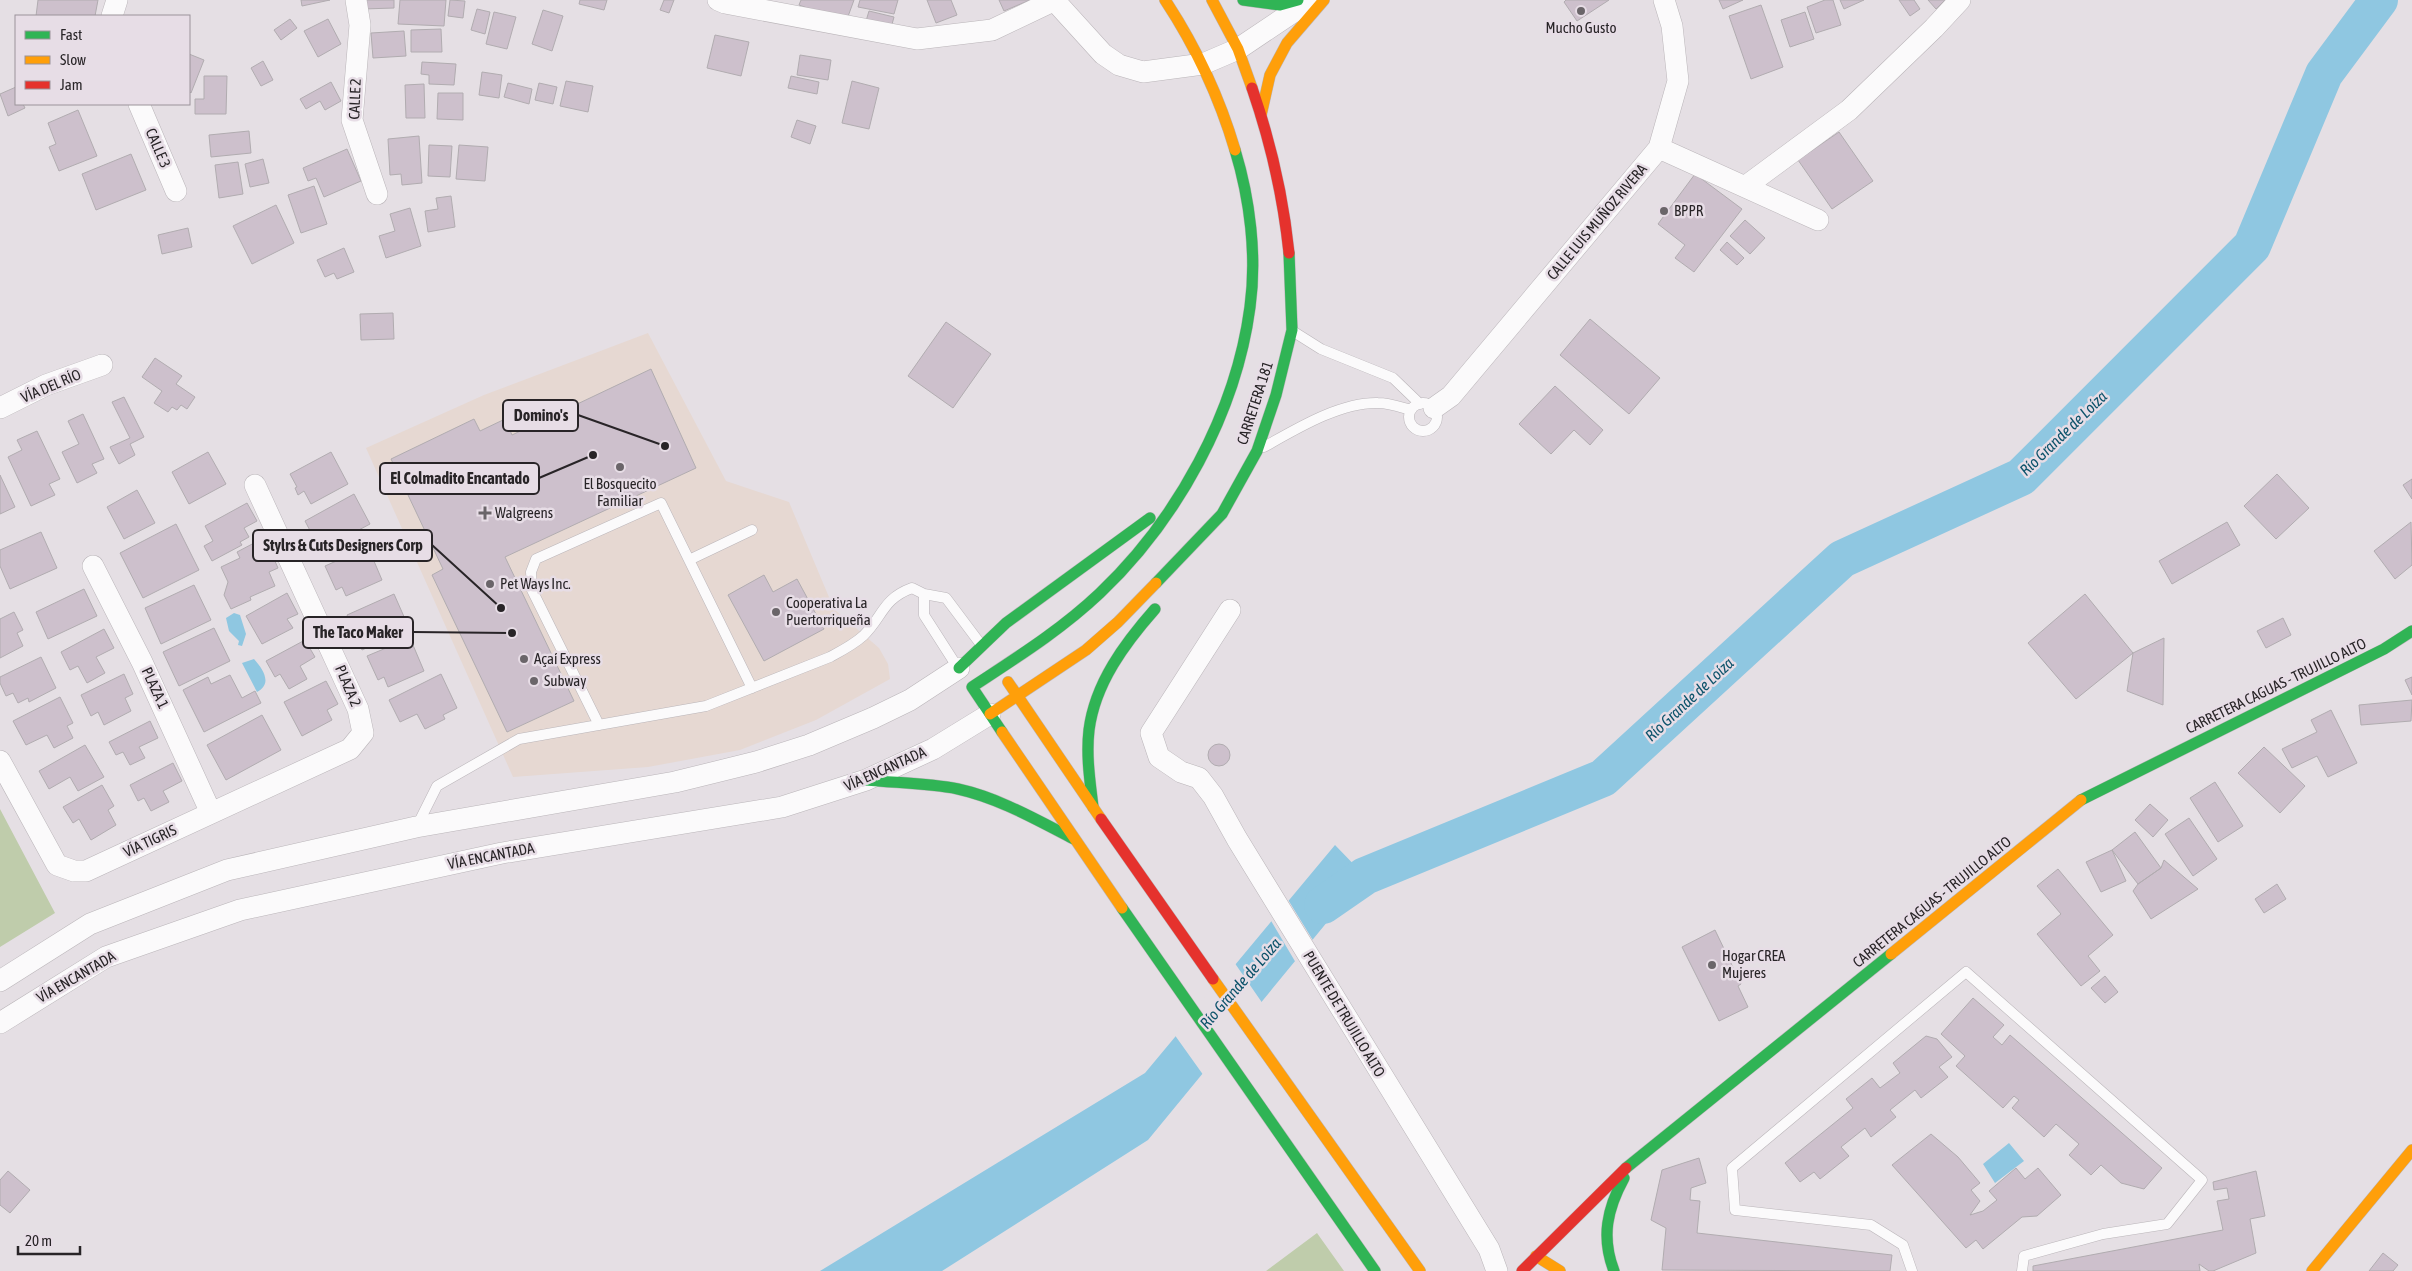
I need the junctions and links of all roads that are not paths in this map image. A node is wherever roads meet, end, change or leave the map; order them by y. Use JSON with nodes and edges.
{"nodes":[{"id":1,"x":117,"y":0,"type":"edge"},
{"id":2,"x":356,"y":0,"type":"edge"},
{"id":3,"x":718,"y":0,"type":"edge"},
{"id":4,"x":1054,"y":0,"type":"edge"},
{"id":5,"x":1164,"y":0,"type":"edge"},
{"id":6,"x":1212,"y":0,"type":"edge"},
{"id":7,"x":1243,"y":0,"type":"edge"},
{"id":8,"x":1298,"y":0,"type":"edge"},
{"id":9,"x":1310,"y":0,"type":"edge"},
{"id":10,"x":1324,"y":0,"type":"edge"},
{"id":11,"x":1664,"y":0,"type":"edge"},
{"id":12,"x":1960,"y":0,"type":"edge"},
{"id":13,"x":112,"y":15,"type":"edge"},
{"id":14,"x":1238,"y":49,"type":"junction"},
{"id":15,"x":1203,"y":64,"type":"junction"},
{"id":16,"x":139,"y":105,"type":"edge"},
{"id":17,"x":1261,"y":115,"type":"junction"},
{"id":18,"x":1659,"y":148,"type":"junction"},
{"id":19,"x":1746,"y":186,"type":"junction"},
{"id":20,"x":176,"y":191,"type":"dead end"},
{"id":21,"x":377,"y":194,"type":"dead end"},
{"id":22,"x":1818,"y":220,"type":"dead end"},
{"id":23,"x":1292,"y":330,"type":"junction"},
{"id":24,"x":102,"y":365,"type":"dead end"},
{"id":25,"x":1422,"y":407,"type":"junction"},
{"id":26,"x":0,"y":408,"type":"edge"},
{"id":27,"x":1256,"y":451,"type":"junction"},
{"id":28,"x":256,"y":485,"type":"dead end"},
{"id":29,"x":1181,"y":494,"type":"junction"},
{"id":30,"x":1222,"y":514,"type":"junction"},
{"id":31,"x":752,"y":530,"type":"dead end"},
{"id":32,"x":1198,"y":556,"type":"dead end"},
{"id":33,"x":689,"y":560,"type":"junction"},
{"id":34,"x":93,"y":566,"type":"dead end"},
{"id":35,"x":924,"y":594,"type":"junction"},
{"id":36,"x":1165,"y":597,"type":"dead end"},
{"id":37,"x":1230,"y":610,"type":"dead end"},
{"id":38,"x":2412,"y":631,"type":"edge"},
{"id":39,"x":990,"y":658,"type":"junction"},
{"id":40,"x":965,"y":677,"type":"junction"},
{"id":41,"x":752,"y":688,"type":"junction"},
{"id":42,"x":1018,"y":697,"type":"junction"},
{"id":43,"x":990,"y":714,"type":"junction"},
{"id":44,"x":599,"y":725,"type":"junction"},
{"id":45,"x":350,"y":749,"type":"joint"},
{"id":46,"x":0,"y":761,"type":"edge"},
{"id":47,"x":866,"y":780,"type":"junction"},
{"id":48,"x":1093,"y":808,"type":"junction"},
{"id":49,"x":211,"y":813,"type":"junction"},
{"id":50,"x":416,"y":827,"type":"junction"},
{"id":51,"x":1075,"y":840,"type":"junction"},
{"id":52,"x":0,"y":981,"type":"edge"},
{"id":53,"x":0,"y":1023,"type":"edge"},
{"id":54,"x":2412,"y":1150,"type":"edge"},
{"id":55,"x":1633,"y":1162,"type":"junction"},
{"id":56,"x":1536,"y":1256,"type":"junction"},
{"id":57,"x":1418,"y":1268,"type":"edge"},
{"id":58,"x":1375,"y":1271,"type":"edge"},
{"id":59,"x":1428,"y":1271,"type":"edge"},
{"id":60,"x":1497,"y":1271,"type":"edge"},
{"id":61,"x":1522,"y":1271,"type":"edge"},
{"id":62,"x":1560,"y":1271,"type":"edge"},
{"id":63,"x":1614,"y":1271,"type":"edge"},
{"id":64,"x":1912,"y":1271,"type":"edge"},
{"id":65,"x":2022,"y":1271,"type":"edge"},
{"id":66,"x":2312,"y":1271,"type":"edge"}],
"edges":[{"from":1,"to":13,"type":"street"},
{"from":2,"to":21,"type":"street","name":"CALLE 2"},
{"from":3,"to":4,"type":"street"},
{"from":4,"to":15,"type":"street"},
{"from":5,"to":15,"type":"main road","name":"CARRETERA 181"},
{"from":6,"to":14,"type":"main road","name":"CARRETERA 181"},
{"from":7,"to":8,"type":"main road"},
{"from":9,"to":14,"type":"street"},
{"from":10,"to":17,"type":"main road"},
{"from":11,"to":18,"type":"street","name":"CALLE LUIS MUÑOZ RIVERA"},
{"from":12,"to":19,"type":"street"},
{"from":14,"to":15,"type":"street"},
{"from":14,"to":17,"type":"main road","name":"CARRETERA 181"},
{"from":15,"to":29,"type":"main road","name":"CARRETERA 181"},
{"from":16,"to":20,"type":"street","name":"CALLE 3"},
{"from":17,"to":23,"type":"main road","name":"CARRETERA 181"},
{"from":18,"to":19,"type":"street"},
{"from":18,"to":25,"type":"street","name":"CALLE LUIS MUÑOZ RIVERA"},
{"from":19,"to":22,"type":"street"},
{"from":23,"to":25,"type":"lane"},
{"from":23,"to":27,"type":"main road","name":"CARRETERA 181"},
{"from":24,"to":26,"type":"street","name":"VÍA DEL RÍO"},
{"from":25,"to":27,"type":"lane"},
{"from":27,"to":30,"type":"main road","name":"CARRETERA 181"},
{"from":28,"to":45,"type":"street","name":"PLAZA 2"},
{"from":29,"to":39,"type":"main road"},
{"from":29,"to":39,"type":"main road","name":"CARRETERA 181"},
{"from":30,"to":32,"type":"main road"},
{"from":30,"to":42,"type":"main road","name":"CARRETERA 181"},
{"from":31,"to":33,"type":"lane"},
{"from":33,"to":41,"type":"lane"},
{"from":33,"to":44,"type":"lane"},
{"from":34,"to":49,"type":"street","name":"PLAZA 1"},
{"from":35,"to":39,"type":"lane"},
{"from":35,"to":40,"type":"lane"},
{"from":35,"to":41,"type":"lane"},
{"from":36,"to":48,"type":"main road"},
{"from":37,"to":60,"type":"street","name":"PUENTE DE TRUJILLO ALTO"},
{"from":38,"to":55,"type":"main road","name":"CARRETERA CAGUAS - TRUJILLO ALTO"},
{"from":39,"to":40,"type":"main road","name":"CARRETERA 181"},
{"from":39,"to":40,"type":"main road"},
{"from":39,"to":42,"type":"main road"},
{"from":40,"to":43,"type":"main road"},
{"from":40,"to":50,"type":"street"},
{"from":41,"to":44,"type":"lane"},
{"from":42,"to":43,"type":"main road","name":"CARRETERA 181"},
{"from":42,"to":48,"type":"main road"},
{"from":43,"to":47,"type":"street","name":"VÍA ENCANTADA"},
{"from":43,"to":51,"type":"main road"},
{"from":44,"to":50,"type":"lane"},
{"from":45,"to":49,"type":"street","name":"VÍA TIGRIS"},
{"from":46,"to":49,"type":"street","name":"VÍA TIGRIS"},
{"from":47,"to":51,"type":"main road"},
{"from":47,"to":53,"type":"street","name":"VÍA ENCANTADA"},
{"from":48,"to":57,"type":"main road"},
{"from":50,"to":52,"type":"street"},
{"from":51,"to":58,"type":"main road"},
{"from":54,"to":66,"type":"main road"},
{"from":55,"to":56,"type":"main road","name":"CARRETERA CAGUAS - TRUJILLO ALTO"},
{"from":55,"to":63,"type":"main road"},
{"from":56,"to":61,"type":"main road","name":"CARRETERA CAGUAS - TRUJILLO ALTO"},
{"from":56,"to":62,"type":"main road"},
{"from":57,"to":59,"type":"main road"},
{"from":64,"to":65,"type":"lane"}]}
